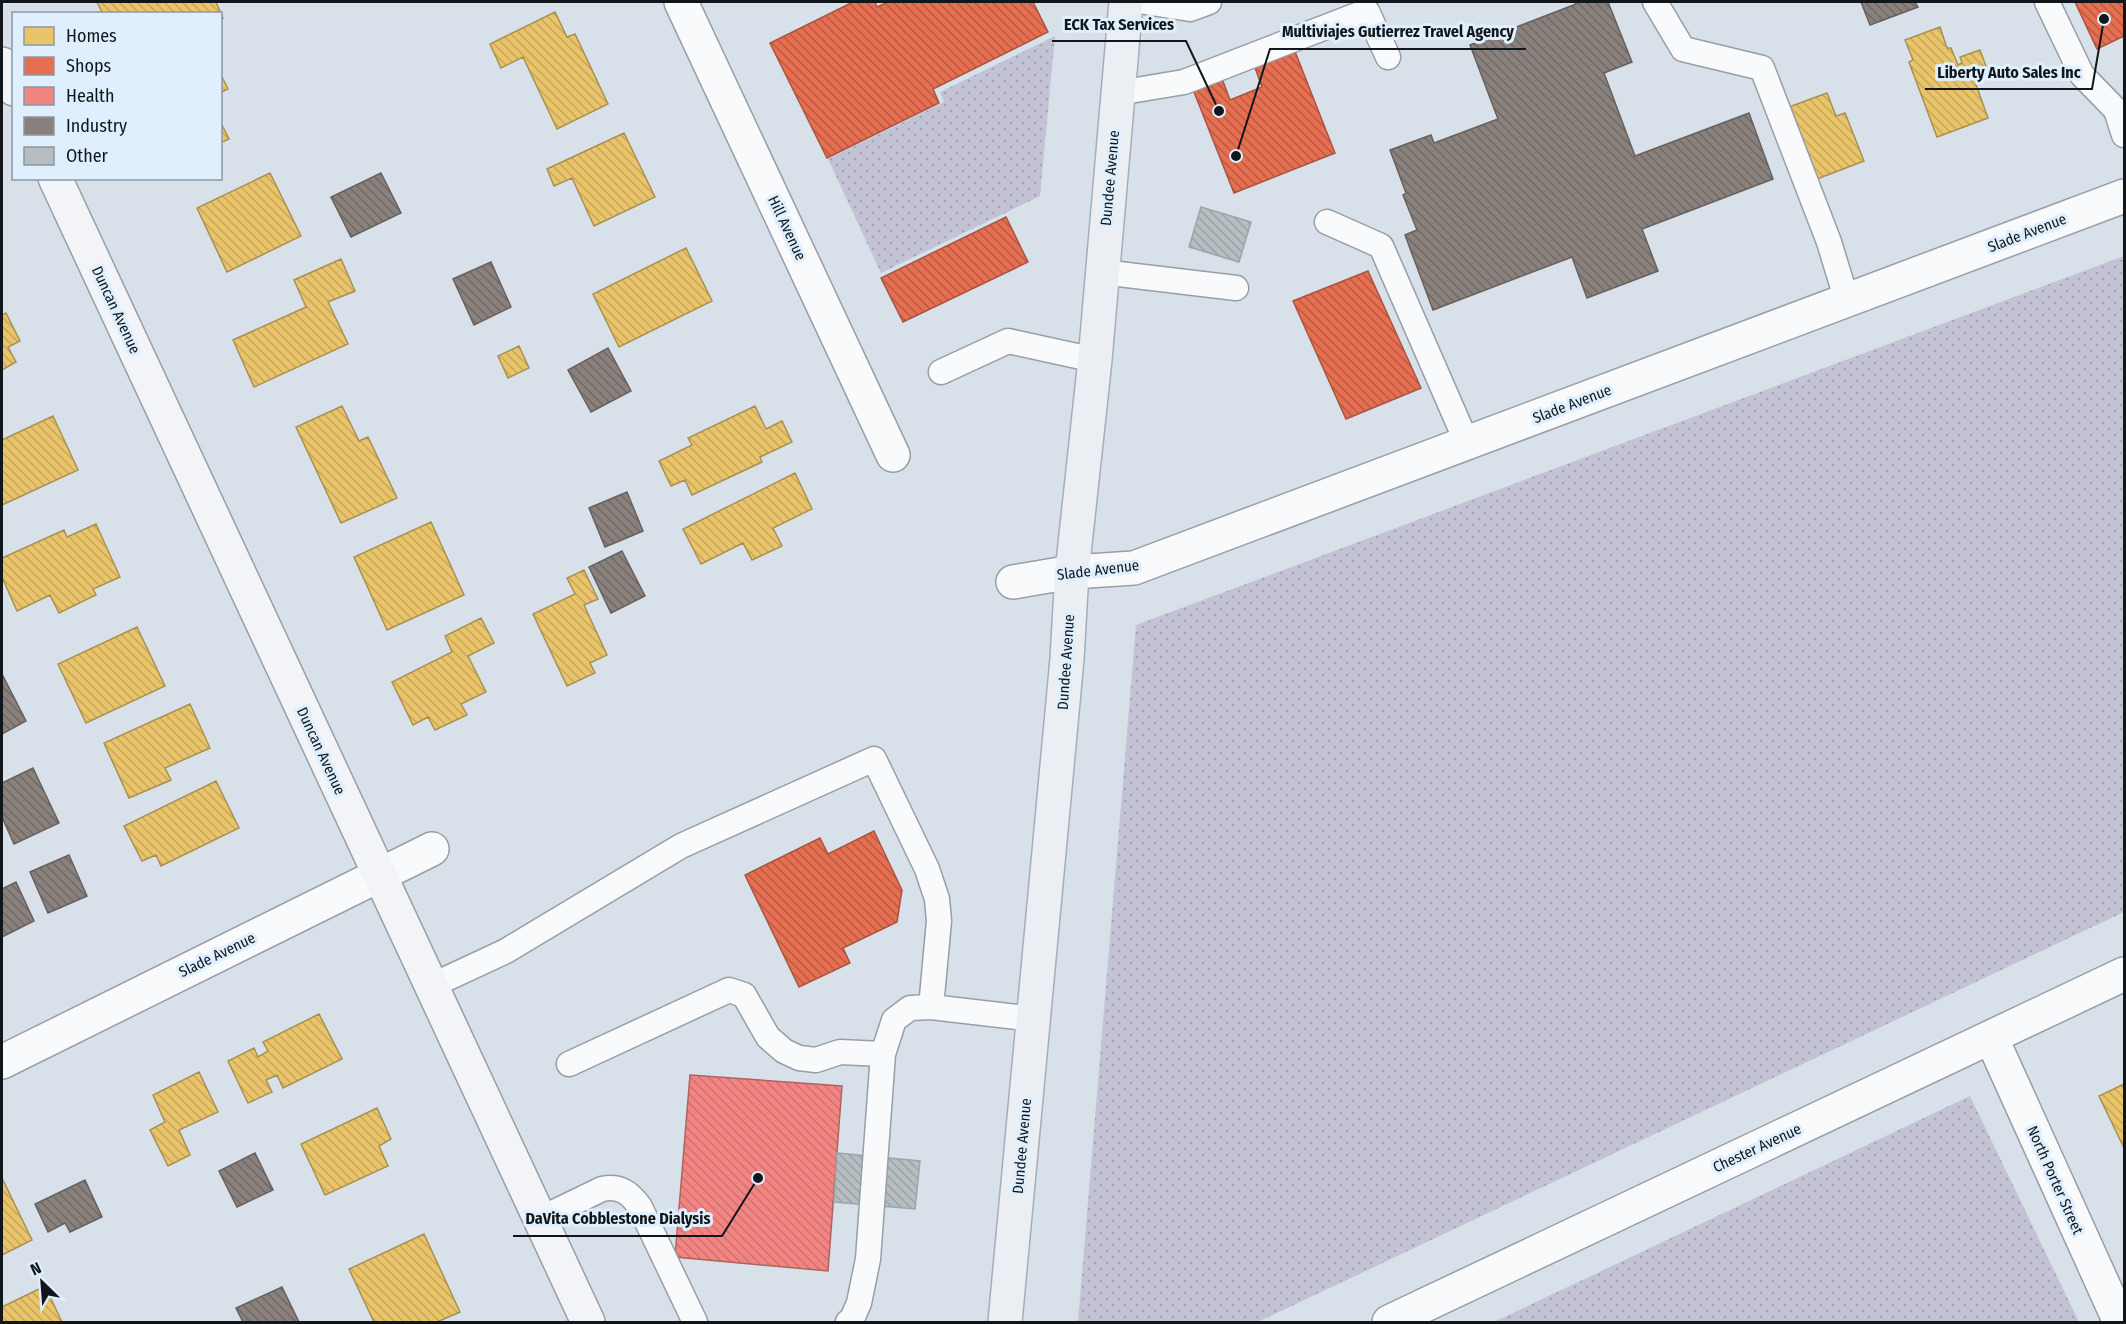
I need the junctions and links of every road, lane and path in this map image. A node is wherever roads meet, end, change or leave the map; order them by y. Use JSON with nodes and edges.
{"nodes":[{"id":1,"x":681,"y":2,"type":"edge"},
{"id":2,"x":1126,"y":2,"type":"edge"},
{"id":3,"x":1144,"y":2,"type":"edge"},
{"id":4,"x":1209,"y":2,"type":"edge"},
{"id":5,"x":1656,"y":2,"type":"edge"},
{"id":6,"x":2047,"y":2,"type":"edge"},
{"id":7,"x":1388,"y":57,"type":"dead end"},
{"id":8,"x":2,"y":64,"type":"edge"},
{"id":9,"x":12,"y":85,"type":"edge"},
{"id":10,"x":1118,"y":93,"type":"junction"},
{"id":11,"x":2124,"y":135,"type":"edge"},
{"id":12,"x":56,"y":180,"type":"edge"},
{"id":13,"x":2124,"y":196,"type":"edge"},
{"id":14,"x":1327,"y":222,"type":"dead end"},
{"id":15,"x":1102,"y":272,"type":"junction"},
{"id":16,"x":1236,"y":288,"type":"dead end"},
{"id":17,"x":1847,"y":301,"type":"junction"},
{"id":18,"x":1095,"y":360,"type":"junction"},
{"id":19,"x":941,"y":372,"type":"dead end"},
{"id":20,"x":1467,"y":443,"type":"junction"},
{"id":21,"x":893,"y":455,"type":"dead end"},
{"id":22,"x":1072,"y":572,"type":"junction"},
{"id":23,"x":1013,"y":582,"type":"dead end"},
{"id":24,"x":432,"y":849,"type":"dead end"},
{"id":25,"x":379,"y":874,"type":"junction"},
{"id":26,"x":2124,"y":974,"type":"edge"},
{"id":27,"x":431,"y":986,"type":"junction"},
{"id":28,"x":931,"y":1007,"type":"junction"},
{"id":29,"x":1034,"y":1018,"type":"junction"},
{"id":30,"x":1991,"y":1037,"type":"junction"},
{"id":31,"x":883,"y":1054,"type":"junction"},
{"id":32,"x":2,"y":1062,"type":"edge"},
{"id":33,"x":569,"y":1064,"type":"dead end"},
{"id":34,"x":540,"y":1218,"type":"junction"},
{"id":35,"x":588,"y":1323,"type":"edge"},
{"id":36,"x":695,"y":1323,"type":"edge"},
{"id":37,"x":848,"y":1323,"type":"edge"},
{"id":38,"x":1005,"y":1323,"type":"edge"},
{"id":39,"x":1389,"y":1323,"type":"edge"},
{"id":40,"x":2120,"y":1323,"type":"edge"}],
"edges":[{"from":1,"to":21,"type":"street","name":"Hill Avenue"},
{"from":2,"to":10,"type":"main road","name":"Dundee Avenue"},
{"from":3,"to":4,"type":"lane"},
{"from":5,"to":17,"type":"lane"},
{"from":6,"to":11,"type":"lane"},
{"from":7,"to":10,"type":"lane"},
{"from":8,"to":9,"type":"street"},
{"from":10,"to":15,"type":"main road","name":"Dundee Avenue"},
{"from":12,"to":25,"type":"street","name":"Duncan Avenue"},
{"from":13,"to":17,"type":"street","name":"Slade Avenue"},
{"from":14,"to":20,"type":"lane"},
{"from":15,"to":16,"type":"lane"},
{"from":15,"to":18,"type":"main road","name":"Dundee Avenue"},
{"from":17,"to":20,"type":"street","name":"Slade Avenue"},
{"from":18,"to":19,"type":"lane"},
{"from":18,"to":22,"type":"main road","name":"Dundee Avenue"},
{"from":20,"to":22,"type":"street","name":"Slade Avenue"},
{"from":22,"to":23,"type":"street","name":"Slade Avenue"},
{"from":22,"to":29,"type":"main road","name":"Dundee Avenue"},
{"from":24,"to":25,"type":"street","name":"Slade Avenue"},
{"from":25,"to":27,"type":"street","name":"Duncan Avenue"},
{"from":25,"to":32,"type":"street","name":"Slade Avenue"},
{"from":26,"to":30,"type":"street","name":"Chester Avenue"},
{"from":27,"to":28,"type":"lane"},
{"from":27,"to":34,"type":"street","name":"Duncan Avenue"},
{"from":28,"to":29,"type":"lane"},
{"from":28,"to":31,"type":"lane"},
{"from":29,"to":38,"type":"main road","name":"Dundee Avenue"},
{"from":30,"to":39,"type":"street","name":"Chester Avenue"},
{"from":30,"to":40,"type":"street","name":"North Porter Street"},
{"from":31,"to":33,"type":"lane"},
{"from":31,"to":37,"type":"lane"},
{"from":34,"to":35,"type":"street","name":"Duncan Avenue"},
{"from":34,"to":36,"type":"lane"}]}
